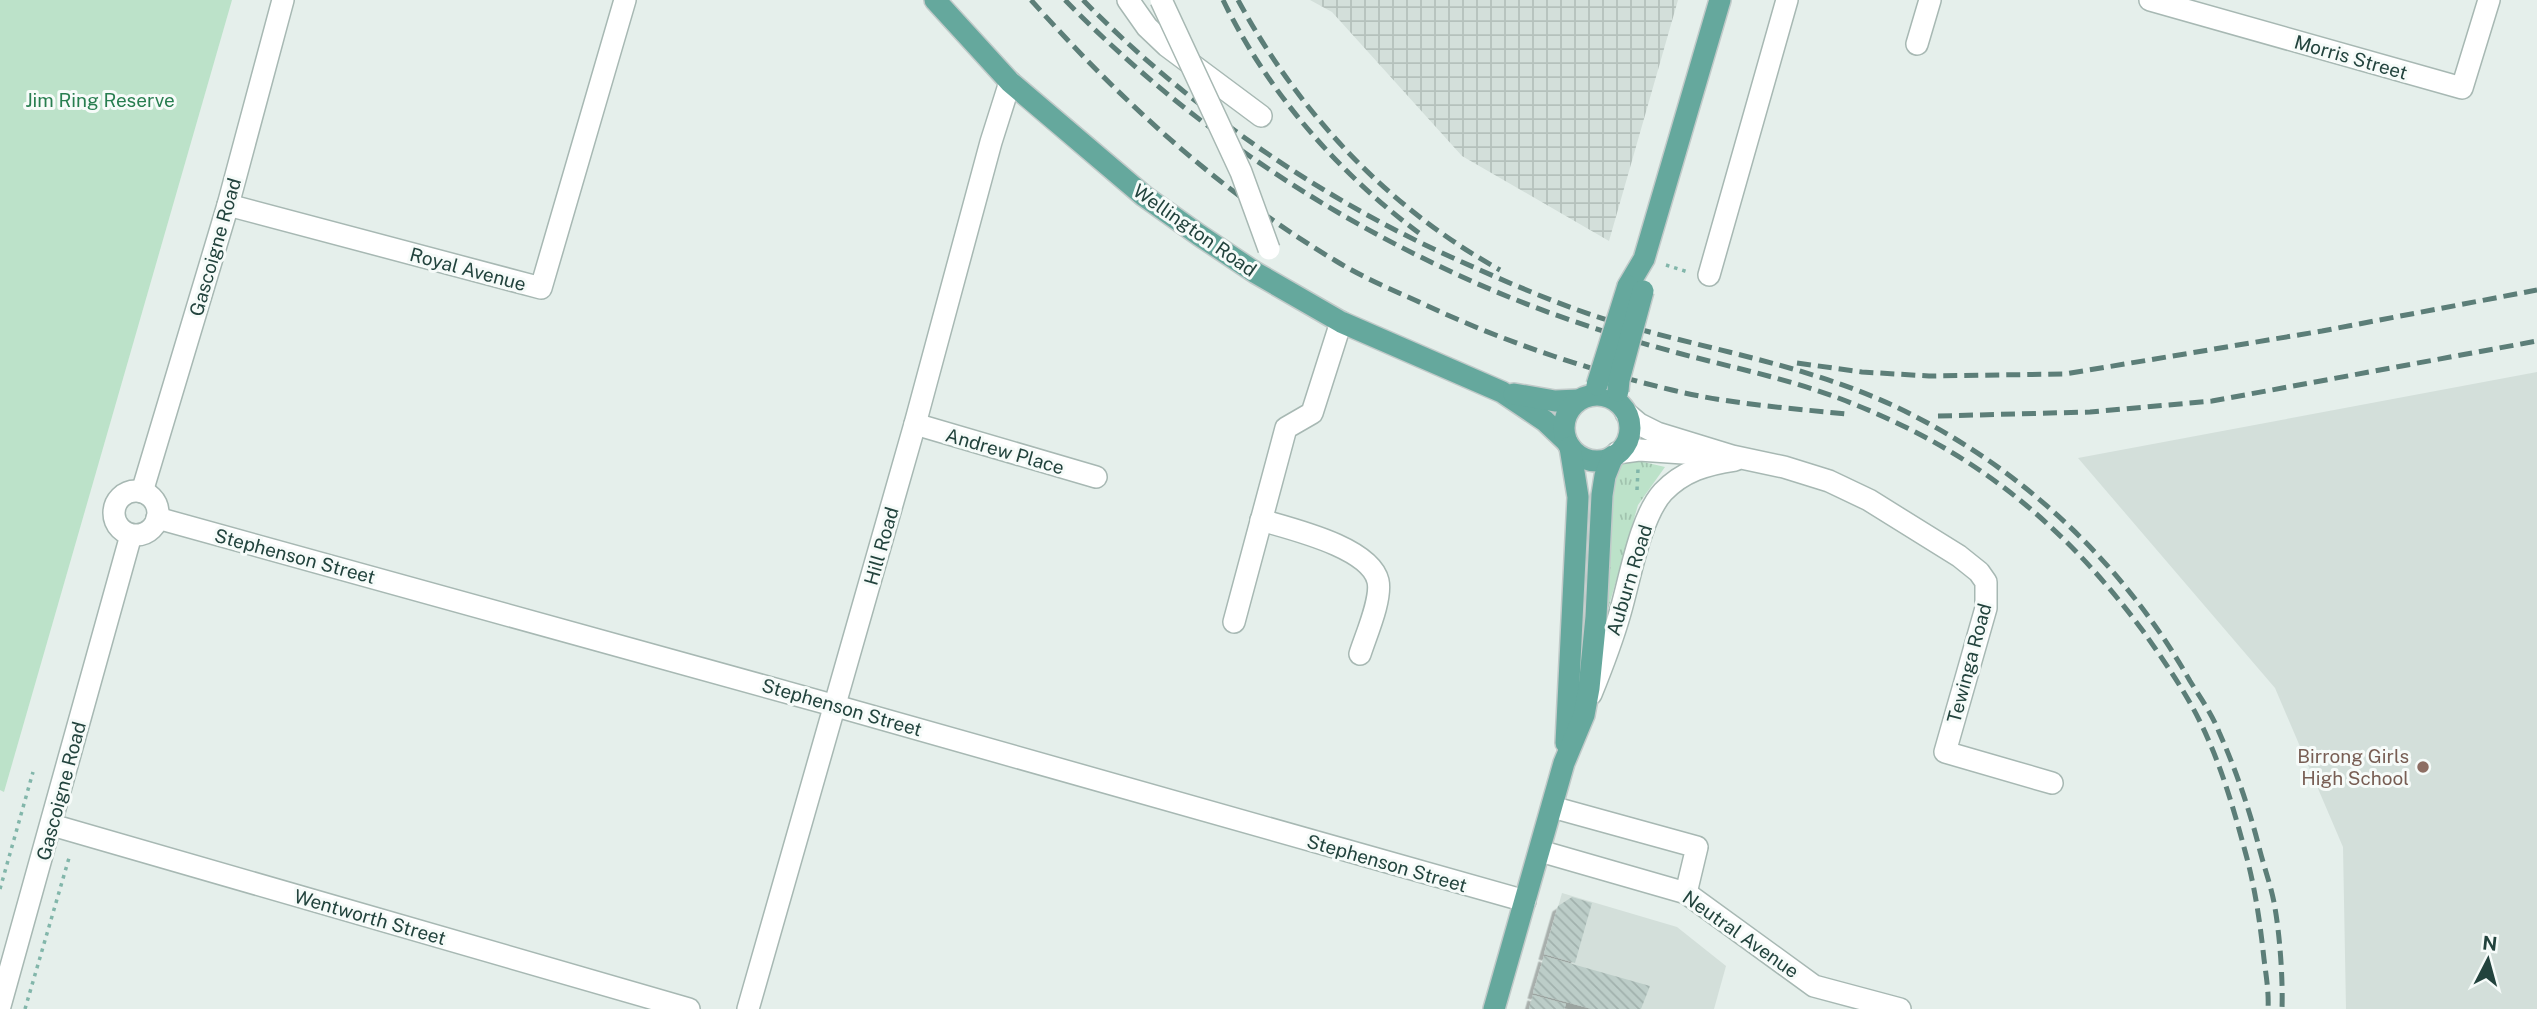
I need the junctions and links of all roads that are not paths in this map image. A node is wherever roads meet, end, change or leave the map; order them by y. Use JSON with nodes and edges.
{"nodes":[{"id":1,"x":283,"y":0,"type":"edge"},
{"id":2,"x":625,"y":0,"type":"edge"},
{"id":3,"x":935,"y":0,"type":"edge"},
{"id":4,"x":1128,"y":0,"type":"edge"},
{"id":5,"x":1161,"y":0,"type":"edge"},
{"id":6,"x":1720,"y":0,"type":"edge"},
{"id":7,"x":1787,"y":0,"type":"edge"},
{"id":8,"x":1930,"y":0,"type":"edge"},
{"id":9,"x":2150,"y":0,"type":"edge"},
{"id":10,"x":2489,"y":0,"type":"edge"},
{"id":11,"x":1917,"y":44,"type":"dead end"},
{"id":12,"x":1010,"y":82,"type":"junction"},
{"id":13,"x":1261,"y":116,"type":"dead end"},
{"id":14,"x":228,"y":205,"type":"junction"},
{"id":15,"x":1256,"y":273,"type":"junction"},
{"id":16,"x":1703,"y":275,"type":"road end"},
{"id":17,"x":1636,"y":288,"type":"junction"},
{"id":18,"x":1341,"y":322,"type":"junction"},
{"id":19,"x":1502,"y":392,"type":"junction"},
{"id":20,"x":1587,"y":394,"type":"junction"},
{"id":21,"x":1622,"y":403,"type":"junction"},
{"id":22,"x":915,"y":424,"type":"junction"},
{"id":23,"x":1569,"y":444,"type":"junction"},
{"id":24,"x":1615,"y":454,"type":"junction"},
{"id":25,"x":1738,"y":457,"type":"junction"},
{"id":26,"x":1096,"y":477,"type":"dead end"},
{"id":27,"x":142,"y":492,"type":"junction"},
{"id":28,"x":157,"y":518,"type":"junction"},
{"id":29,"x":1261,"y":520,"type":"junction"},
{"id":30,"x":131,"y":535,"type":"junction"},
{"id":31,"x":1234,"y":622,"type":"dead end"},
{"id":32,"x":1360,"y":654,"type":"dead end"},
{"id":33,"x":836,"y":706,"type":"junction"},
{"id":34,"x":1584,"y":715,"type":"junction"},
{"id":35,"x":1564,"y":763,"type":"junction"},
{"id":36,"x":2052,"y":783,"type":"dead end"},
{"id":37,"x":1552,"y":807,"type":"junction"},
{"id":38,"x":52,"y":825,"type":"junction"},
{"id":39,"x":1540,"y":851,"type":"junction"},
{"id":40,"x":1686,"y":893,"type":"junction"},
{"id":41,"x":1525,"y":901,"type":"junction"},
{"id":42,"x":0,"y":1006,"type":"edge"},
{"id":43,"x":689,"y":1009,"type":"edge"},
{"id":44,"x":748,"y":1009,"type":"edge"},
{"id":45,"x":1494,"y":1009,"type":"edge"},
{"id":46,"x":1900,"y":1009,"type":"edge"}],
"edges":[{"from":1,"to":14,"type":"street","name":"Gascoigne Road"},
{"from":2,"to":14,"type":"street","name":"Royal Avenue"},
{"from":3,"to":12,"type":"main road","name":"Wellington Road"},
{"from":4,"to":13,"type":"street"},
{"from":5,"to":15,"type":"street","bridge":true},
{"from":6,"to":17,"type":"main road"},
{"from":7,"to":16,"type":"street"},
{"from":8,"to":11,"type":"street"},
{"from":9,"to":10,"type":"street","name":"Morris Street"},
{"from":12,"to":15,"type":"main road","name":"Wellington Road"},
{"from":12,"to":22,"type":"street","name":"Hill Road"},
{"from":14,"to":27,"type":"street","name":"Gascoigne Road"},
{"from":15,"to":18,"type":"main road","name":"Wellington Road"},
{"from":17,"to":20,"type":"main road","bridge":true},
{"from":17,"to":21,"type":"main road","bridge":true},
{"from":18,"to":19,"type":"main road","name":"Wellington Road"},
{"from":18,"to":29,"type":"street"},
{"from":19,"to":20,"type":"main road","name":"Wellington Road"},
{"from":19,"to":23,"type":"main road","name":"Wellington Road"},
{"from":20,"to":21,"type":"main road"},
{"from":20,"to":23,"type":"main road"},
{"from":21,"to":24,"type":"main road"},
{"from":21,"to":25,"type":"street","name":"Tewinga Road"},
{"from":22,"to":26,"type":"street","name":"Andrew Place"},
{"from":22,"to":33,"type":"street","name":"Hill Road"},
{"from":23,"to":24,"type":"main road"},
{"from":23,"to":35,"type":"main road","name":"Auburn Road"},
{"from":24,"to":25,"type":"street","name":"Tewinga Road"},
{"from":24,"to":34,"type":"main road","name":"Auburn Road"},
{"from":25,"to":34,"type":"street","name":"Auburn Road"},
{"from":25,"to":36,"type":"street","name":"Tewinga Road"},
{"from":27,"to":28,"type":"street"},
{"from":27,"to":30,"type":"street"},
{"from":28,"to":30,"type":"street"},
{"from":28,"to":33,"type":"street","name":"Stephenson Street"},
{"from":29,"to":31,"type":"street"},
{"from":29,"to":32,"type":"street"},
{"from":30,"to":38,"type":"street","name":"Gascoigne Road"},
{"from":33,"to":41,"type":"street","name":"Stephenson Street"},
{"from":33,"to":44,"type":"street","name":"Hill Road"},
{"from":34,"to":35,"type":"main road","name":"Auburn Road"},
{"from":35,"to":37,"type":"main road","name":"Auburn Road"},
{"from":37,"to":39,"type":"main road","name":"Auburn Road"},
{"from":37,"to":40,"type":"street"},
{"from":38,"to":42,"type":"street","name":"Gascoigne Road"},
{"from":38,"to":43,"type":"street","name":"Wentworth Street"},
{"from":39,"to":40,"type":"street","name":"Neutral Avenue"},
{"from":39,"to":41,"type":"main road","name":"Auburn Road"},
{"from":40,"to":46,"type":"street","name":"Neutral Avenue"},
{"from":41,"to":45,"type":"main road","name":"Auburn Road"}]}
